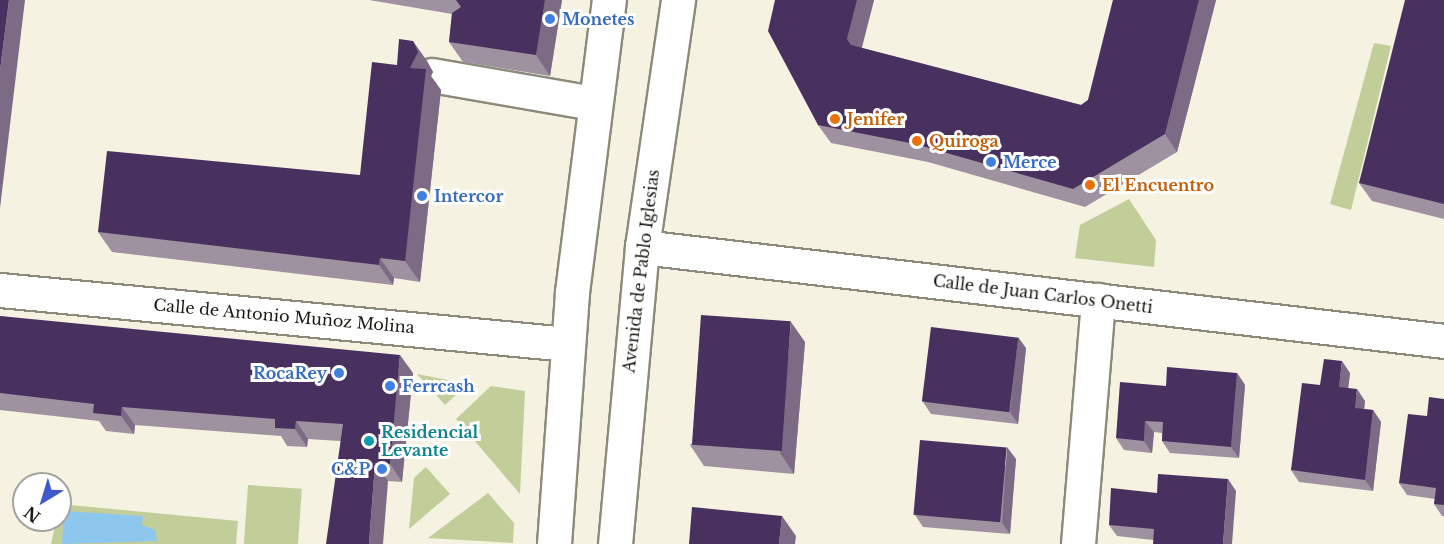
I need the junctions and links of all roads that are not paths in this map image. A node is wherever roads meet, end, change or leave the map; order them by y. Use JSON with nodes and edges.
{"nodes":[{"id":1,"x":609,"y":0,"type":"edge"},
{"id":2,"x":678,"y":0,"type":"edge"},
{"id":3,"x":432,"y":75,"type":"dead end"},
{"id":4,"x":593,"y":104,"type":"junction"},
{"id":5,"x":642,"y":247,"type":"junction"},
{"id":6,"x":0,"y":290,"type":"edge"},
{"id":7,"x":1098,"y":300,"type":"junction"},
{"id":8,"x":1444,"y":341,"type":"edge"},
{"id":9,"x":567,"y":344,"type":"junction"},
{"id":10,"x":554,"y":544,"type":"edge"},
{"id":11,"x":615,"y":544,"type":"edge"},
{"id":12,"x":1078,"y":544,"type":"edge"}],
"edges":[{"from":1,"to":4,"type":"street"},
{"from":2,"to":5,"type":"street","name":"Avenida de Pablo Iglesias"},
{"from":3,"to":4,"type":"street"},
{"from":4,"to":9,"type":"street"},
{"from":5,"to":7,"type":"street","name":"Calle de Juan Carlos Onetti"},
{"from":5,"to":11,"type":"street","name":"Avenida de Pablo Iglesias"},
{"from":6,"to":9,"type":"street","name":"Calle de Antonio Muñoz Molina"},
{"from":7,"to":8,"type":"street","name":"Calle de Juan Carlos Onetti"},
{"from":7,"to":12,"type":"street"},
{"from":9,"to":10,"type":"street"}]}
